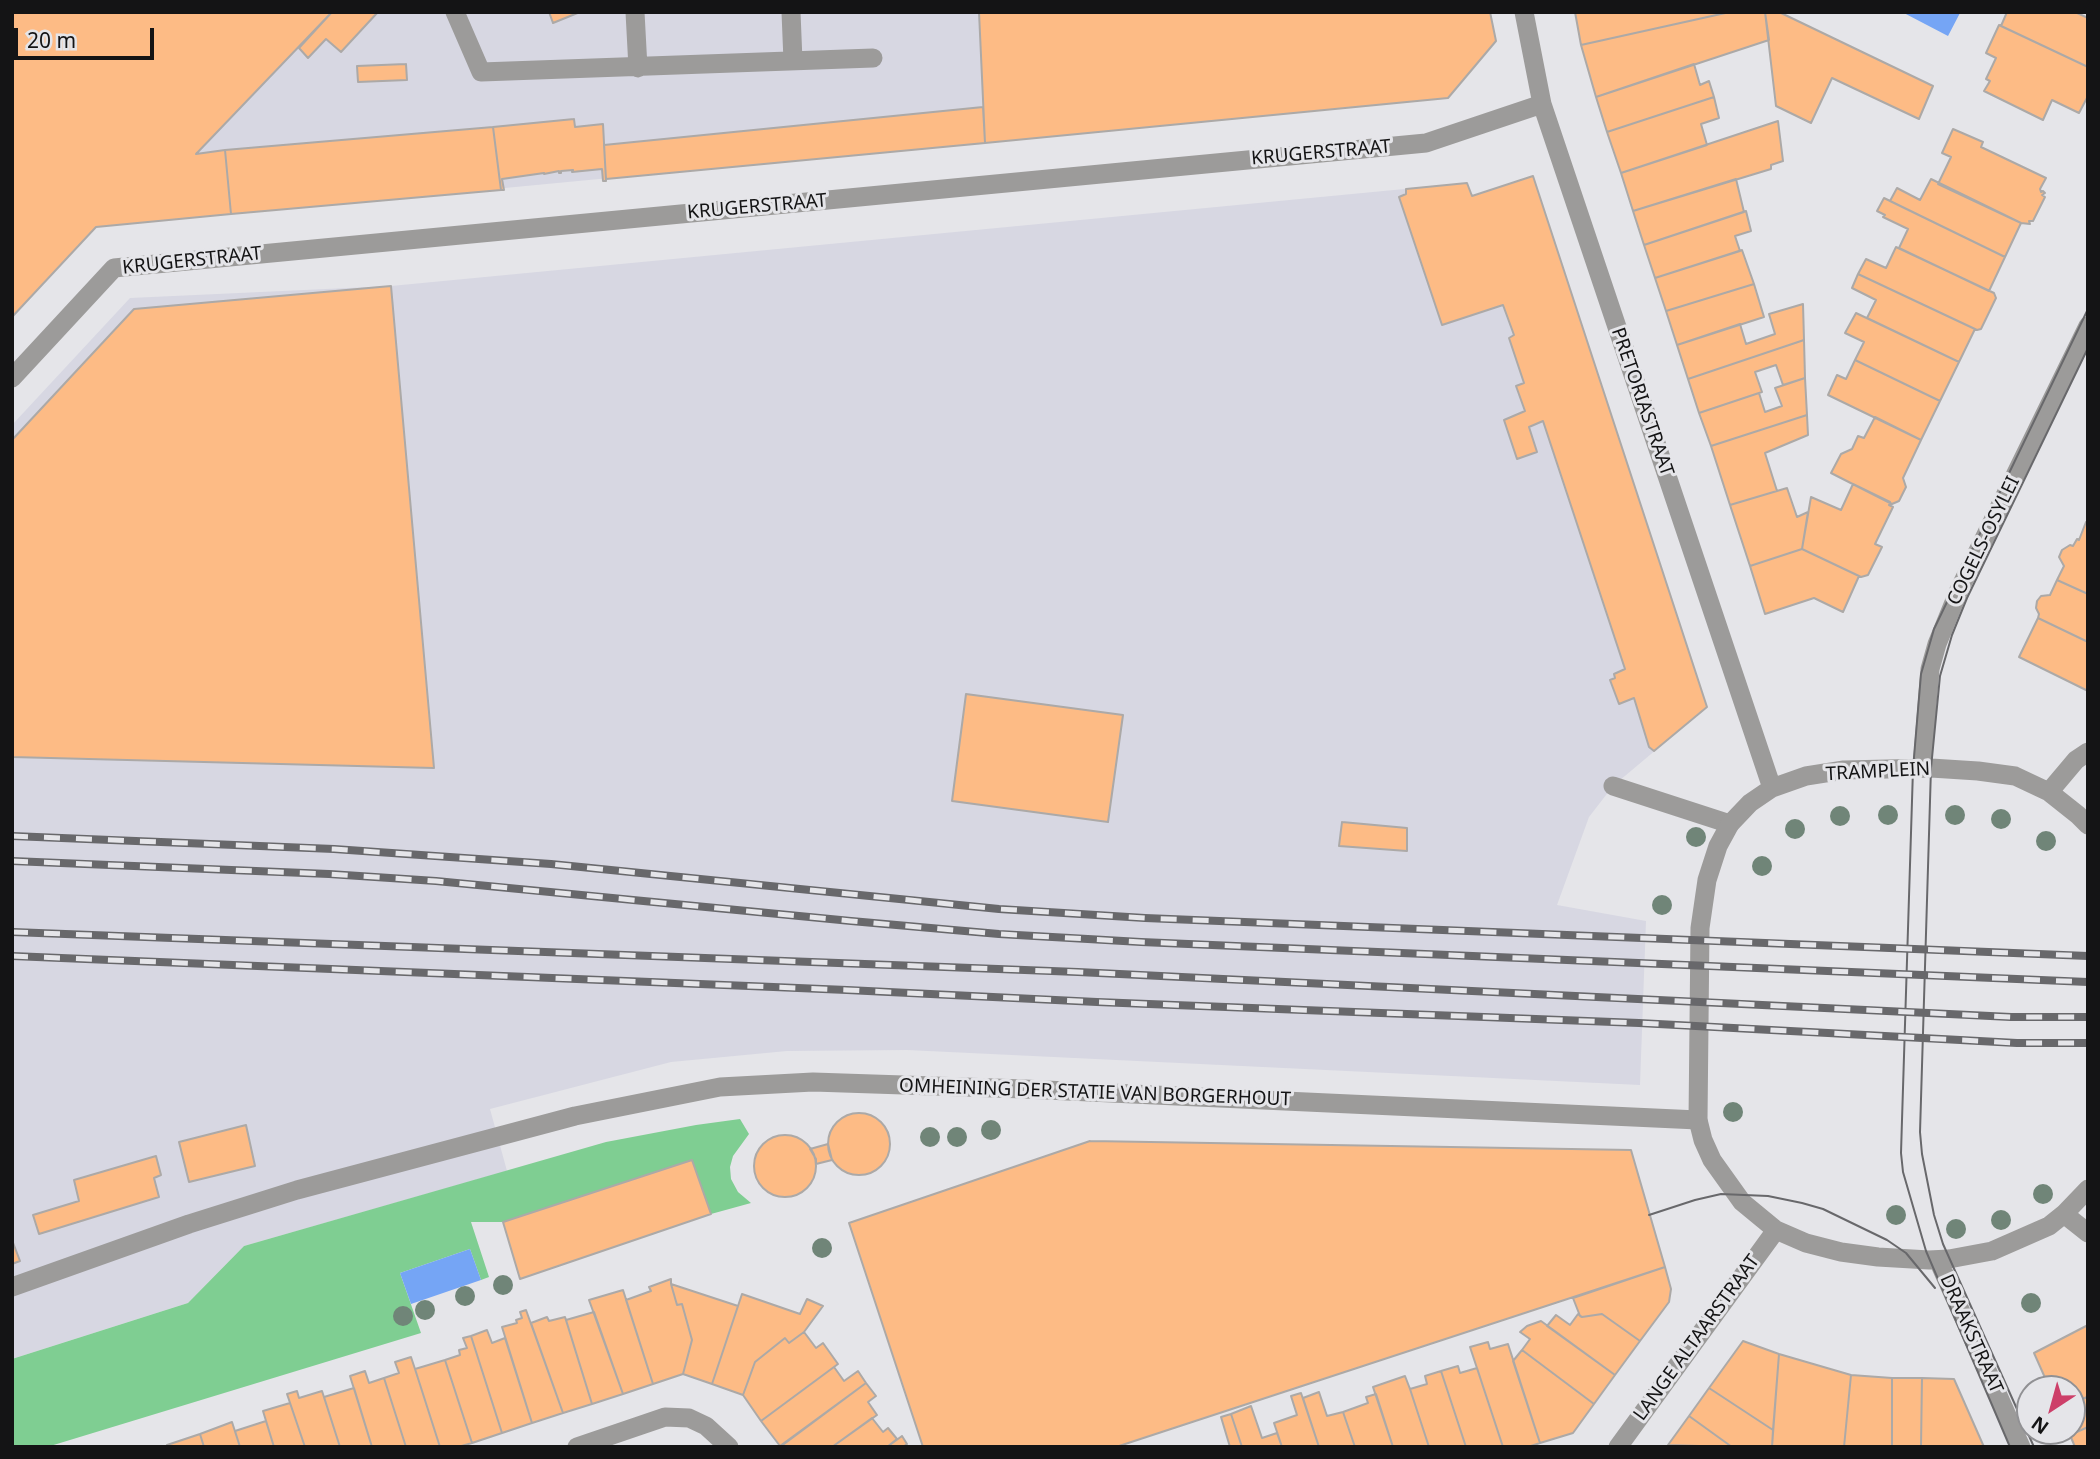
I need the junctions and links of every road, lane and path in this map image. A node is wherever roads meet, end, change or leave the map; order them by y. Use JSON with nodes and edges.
{"nodes":[{"id":1,"x":455,"y":12,"type":"edge"},
{"id":2,"x":635,"y":12,"type":"edge"},
{"id":3,"x":791,"y":12,"type":"edge"},
{"id":4,"x":1524,"y":12,"type":"edge"},
{"id":5,"x":873,"y":58,"type":"dead end"},
{"id":6,"x":793,"y":61,"type":"junction"},
{"id":7,"x":638,"y":68,"type":"junction"},
{"id":8,"x":1542,"y":104,"type":"junction"},
{"id":9,"x":2088,"y":326,"type":"edge"},
{"id":10,"x":12,"y":378,"type":"edge"},
{"id":11,"x":2088,"y":752,"type":"edge"},
{"id":12,"x":1922,"y":768,"type":"junction"},
{"id":13,"x":1613,"y":786,"type":"dead end"},
{"id":14,"x":1772,"y":788,"type":"junction"},
{"id":15,"x":2049,"y":792,"type":"junction"},
{"id":16,"x":1730,"y":824,"type":"junction"},
{"id":17,"x":2088,"y":825,"type":"edge"},
{"id":18,"x":1698,"y":1120,"type":"junction"},
{"id":19,"x":2088,"y":1189,"type":"edge"},
{"id":20,"x":2064,"y":1214,"type":"junction"},
{"id":21,"x":1776,"y":1230,"type":"junction"},
{"id":22,"x":2088,"y":1233,"type":"edge"},
{"id":23,"x":1938,"y":1260,"type":"junction"},
{"id":24,"x":12,"y":1287,"type":"edge"},
{"id":25,"x":577,"y":1447,"type":"edge"},
{"id":26,"x":729,"y":1447,"type":"edge"},
{"id":27,"x":1618,"y":1447,"type":"edge"},
{"id":28,"x":2021,"y":1447,"type":"edge"}],
"edges":[{"from":1,"to":7,"type":"street"},
{"from":2,"to":7,"type":"street"},
{"from":3,"to":6,"type":"street"},
{"from":4,"to":8,"type":"street","name":"PRETORIASTRAAT"},
{"from":5,"to":6,"type":"street"},
{"from":6,"to":7,"type":"street"},
{"from":8,"to":10,"type":"street","name":"KRUGERSTRAAT"},
{"from":8,"to":14,"type":"street","name":"PRETORIASTRAAT"},
{"from":9,"to":12,"type":"street","name":"COGELS-OSYLEI"},
{"from":11,"to":15,"type":"street"},
{"from":12,"to":14,"type":"street","name":"TRAMPLEIN"},
{"from":12,"to":15,"type":"street","name":"TRAMPLEIN"},
{"from":13,"to":16,"type":"street"},
{"from":14,"to":16,"type":"street","name":"TRAMPLEIN"},
{"from":15,"to":17,"type":"street","name":"TRAMPLEIN"},
{"from":16,"to":18,"type":"street","name":"TRAMPLEIN"},
{"from":18,"to":21,"type":"street","name":"TRAMPLEIN"},
{"from":18,"to":24,"type":"street","name":"OMHEINING DER STATIE VAN BORGERHOUT"},
{"from":19,"to":20,"type":"street","name":"TRAMPLEIN"},
{"from":20,"to":22,"type":"street"},
{"from":20,"to":23,"type":"street","name":"TRAMPLEIN"},
{"from":21,"to":23,"type":"street","name":"TRAMPLEIN"},
{"from":21,"to":27,"type":"street","name":"LANGE ALTAARSTRAAT"},
{"from":23,"to":28,"type":"street","name":"DRAAKSTRAAT"},
{"from":25,"to":26,"type":"street"}]}
